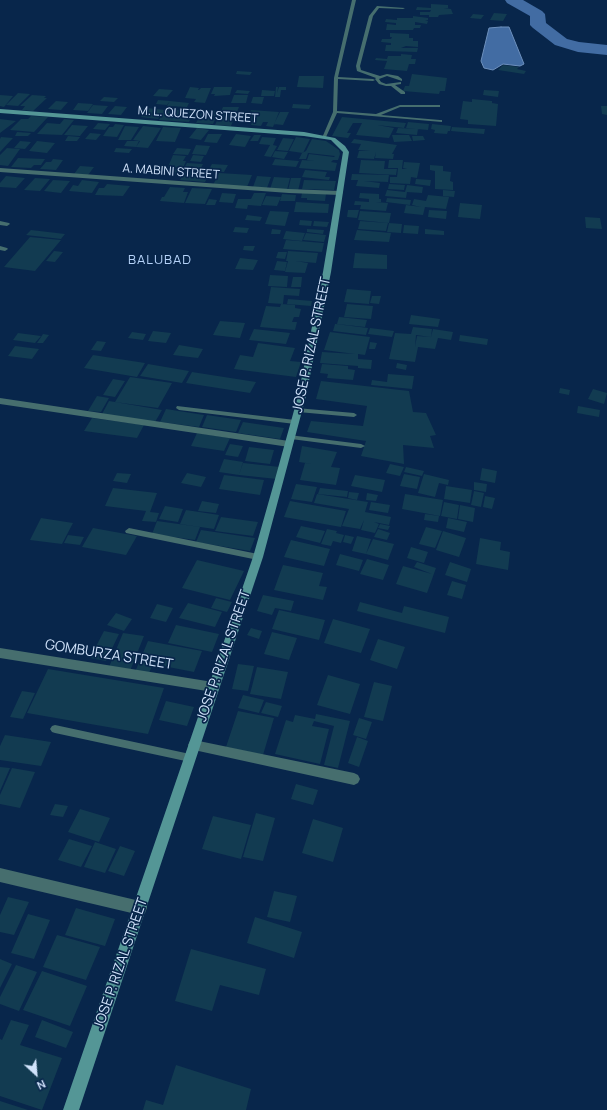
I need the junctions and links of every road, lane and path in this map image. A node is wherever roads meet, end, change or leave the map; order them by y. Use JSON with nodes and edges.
{"nodes":[{"id":1,"x":354,"y":0,"type":"edge"},
{"id":2,"x":403,"y":8,"type":"dead end"},
{"id":3,"x":359,"y":71,"type":"junction"},
{"id":4,"x":336,"y":78,"type":"junction"},
{"id":5,"x":355,"y":78,"type":"junction"},
{"id":6,"x":378,"y":79,"type":"junction"},
{"id":7,"x":393,"y":85,"type":"junction"},
{"id":8,"x":403,"y":93,"type":"dead end"},
{"id":9,"x":438,"y":106,"type":"dead end"},
{"id":10,"x":0,"y":112,"type":"edge"},
{"id":11,"x":335,"y":112,"type":"junction"},
{"id":12,"x":375,"y":115,"type":"junction"},
{"id":13,"x":440,"y":120,"type":"dead end"},
{"id":14,"x":324,"y":137,"type":"junction"},
{"id":15,"x":0,"y":170,"type":"edge"},
{"id":16,"x":340,"y":193,"type":"junction"},
{"id":17,"x":0,"y":402,"type":"edge"},
{"id":18,"x":179,"y":408,"type":"dead end"},
{"id":19,"x":298,"y":410,"type":"junction"},
{"id":20,"x":354,"y":415,"type":"dead end"},
{"id":21,"x":295,"y":422,"type":"junction"},
{"id":22,"x":290,"y":440,"type":"junction"},
{"id":23,"x":361,"y":446,"type":"dead end"},
{"id":24,"x":129,"y":531,"type":"dead end"},
{"id":25,"x":258,"y":557,"type":"junction"},
{"id":26,"x":0,"y":653,"type":"edge"},
{"id":27,"x":212,"y":687,"type":"junction"},
{"id":28,"x":55,"y":729,"type":"dead end"},
{"id":29,"x":194,"y":745,"type":"junction"},
{"id":30,"x":190,"y":758,"type":"junction"},
{"id":31,"x":354,"y":779,"type":"dead end"},
{"id":32,"x":0,"y":875,"type":"edge"},
{"id":33,"x":140,"y":908,"type":"junction"},
{"id":34,"x":71,"y":1110,"type":"edge"}],
"edges":[{"from":1,"to":4,"type":"lane"},
{"from":2,"to":3,"type":"lane"},
{"from":3,"to":5,"type":"lane"},
{"from":3,"to":6,"type":"lane"},
{"from":4,"to":5,"type":"lane"},
{"from":4,"to":11,"type":"lane"},
{"from":5,"to":6,"type":"lane"},
{"from":6,"to":7,"type":"lane"},
{"from":6,"to":7,"type":"lane"},
{"from":7,"to":8,"type":"lane"},
{"from":9,"to":12,"type":"lane"},
{"from":10,"to":14,"type":"street","name":"M. L. QUEZON STREET"},
{"from":11,"to":12,"type":"lane"},
{"from":11,"to":14,"type":"lane"},
{"from":12,"to":13,"type":"lane"},
{"from":14,"to":16,"type":"street","name":"M. L. QUEZON STREET"},
{"from":15,"to":16,"type":"street","name":"A. MABINI STREET"},
{"from":16,"to":19,"type":"street","name":"JOSE P. RIZAL STREET"},
{"from":17,"to":22,"type":"street"},
{"from":18,"to":21,"type":"lane"},
{"from":19,"to":20,"type":"lane"},
{"from":19,"to":21,"type":"street","name":"JOSE P. RIZAL STREET"},
{"from":21,"to":22,"type":"street","name":"JOSE P. RIZAL STREET"},
{"from":22,"to":23,"type":"lane"},
{"from":22,"to":25,"type":"street","name":"JOSE P. RIZAL STREET"},
{"from":24,"to":25,"type":"lane"},
{"from":25,"to":27,"type":"street","name":"JOSE P. RIZAL STREET"},
{"from":26,"to":27,"type":"street","name":"GOMBURZA STREET"},
{"from":27,"to":29,"type":"street","name":"JOSE P. RIZAL STREET"},
{"from":28,"to":30,"type":"lane"},
{"from":29,"to":30,"type":"street","name":"JOSE P. RIZAL STREET"},
{"from":29,"to":31,"type":"street"},
{"from":30,"to":33,"type":"street","name":"JOSE P. RIZAL STREET"},
{"from":32,"to":33,"type":"street"},
{"from":33,"to":34,"type":"street","name":"JOSE P. RIZAL STREET"}]}
